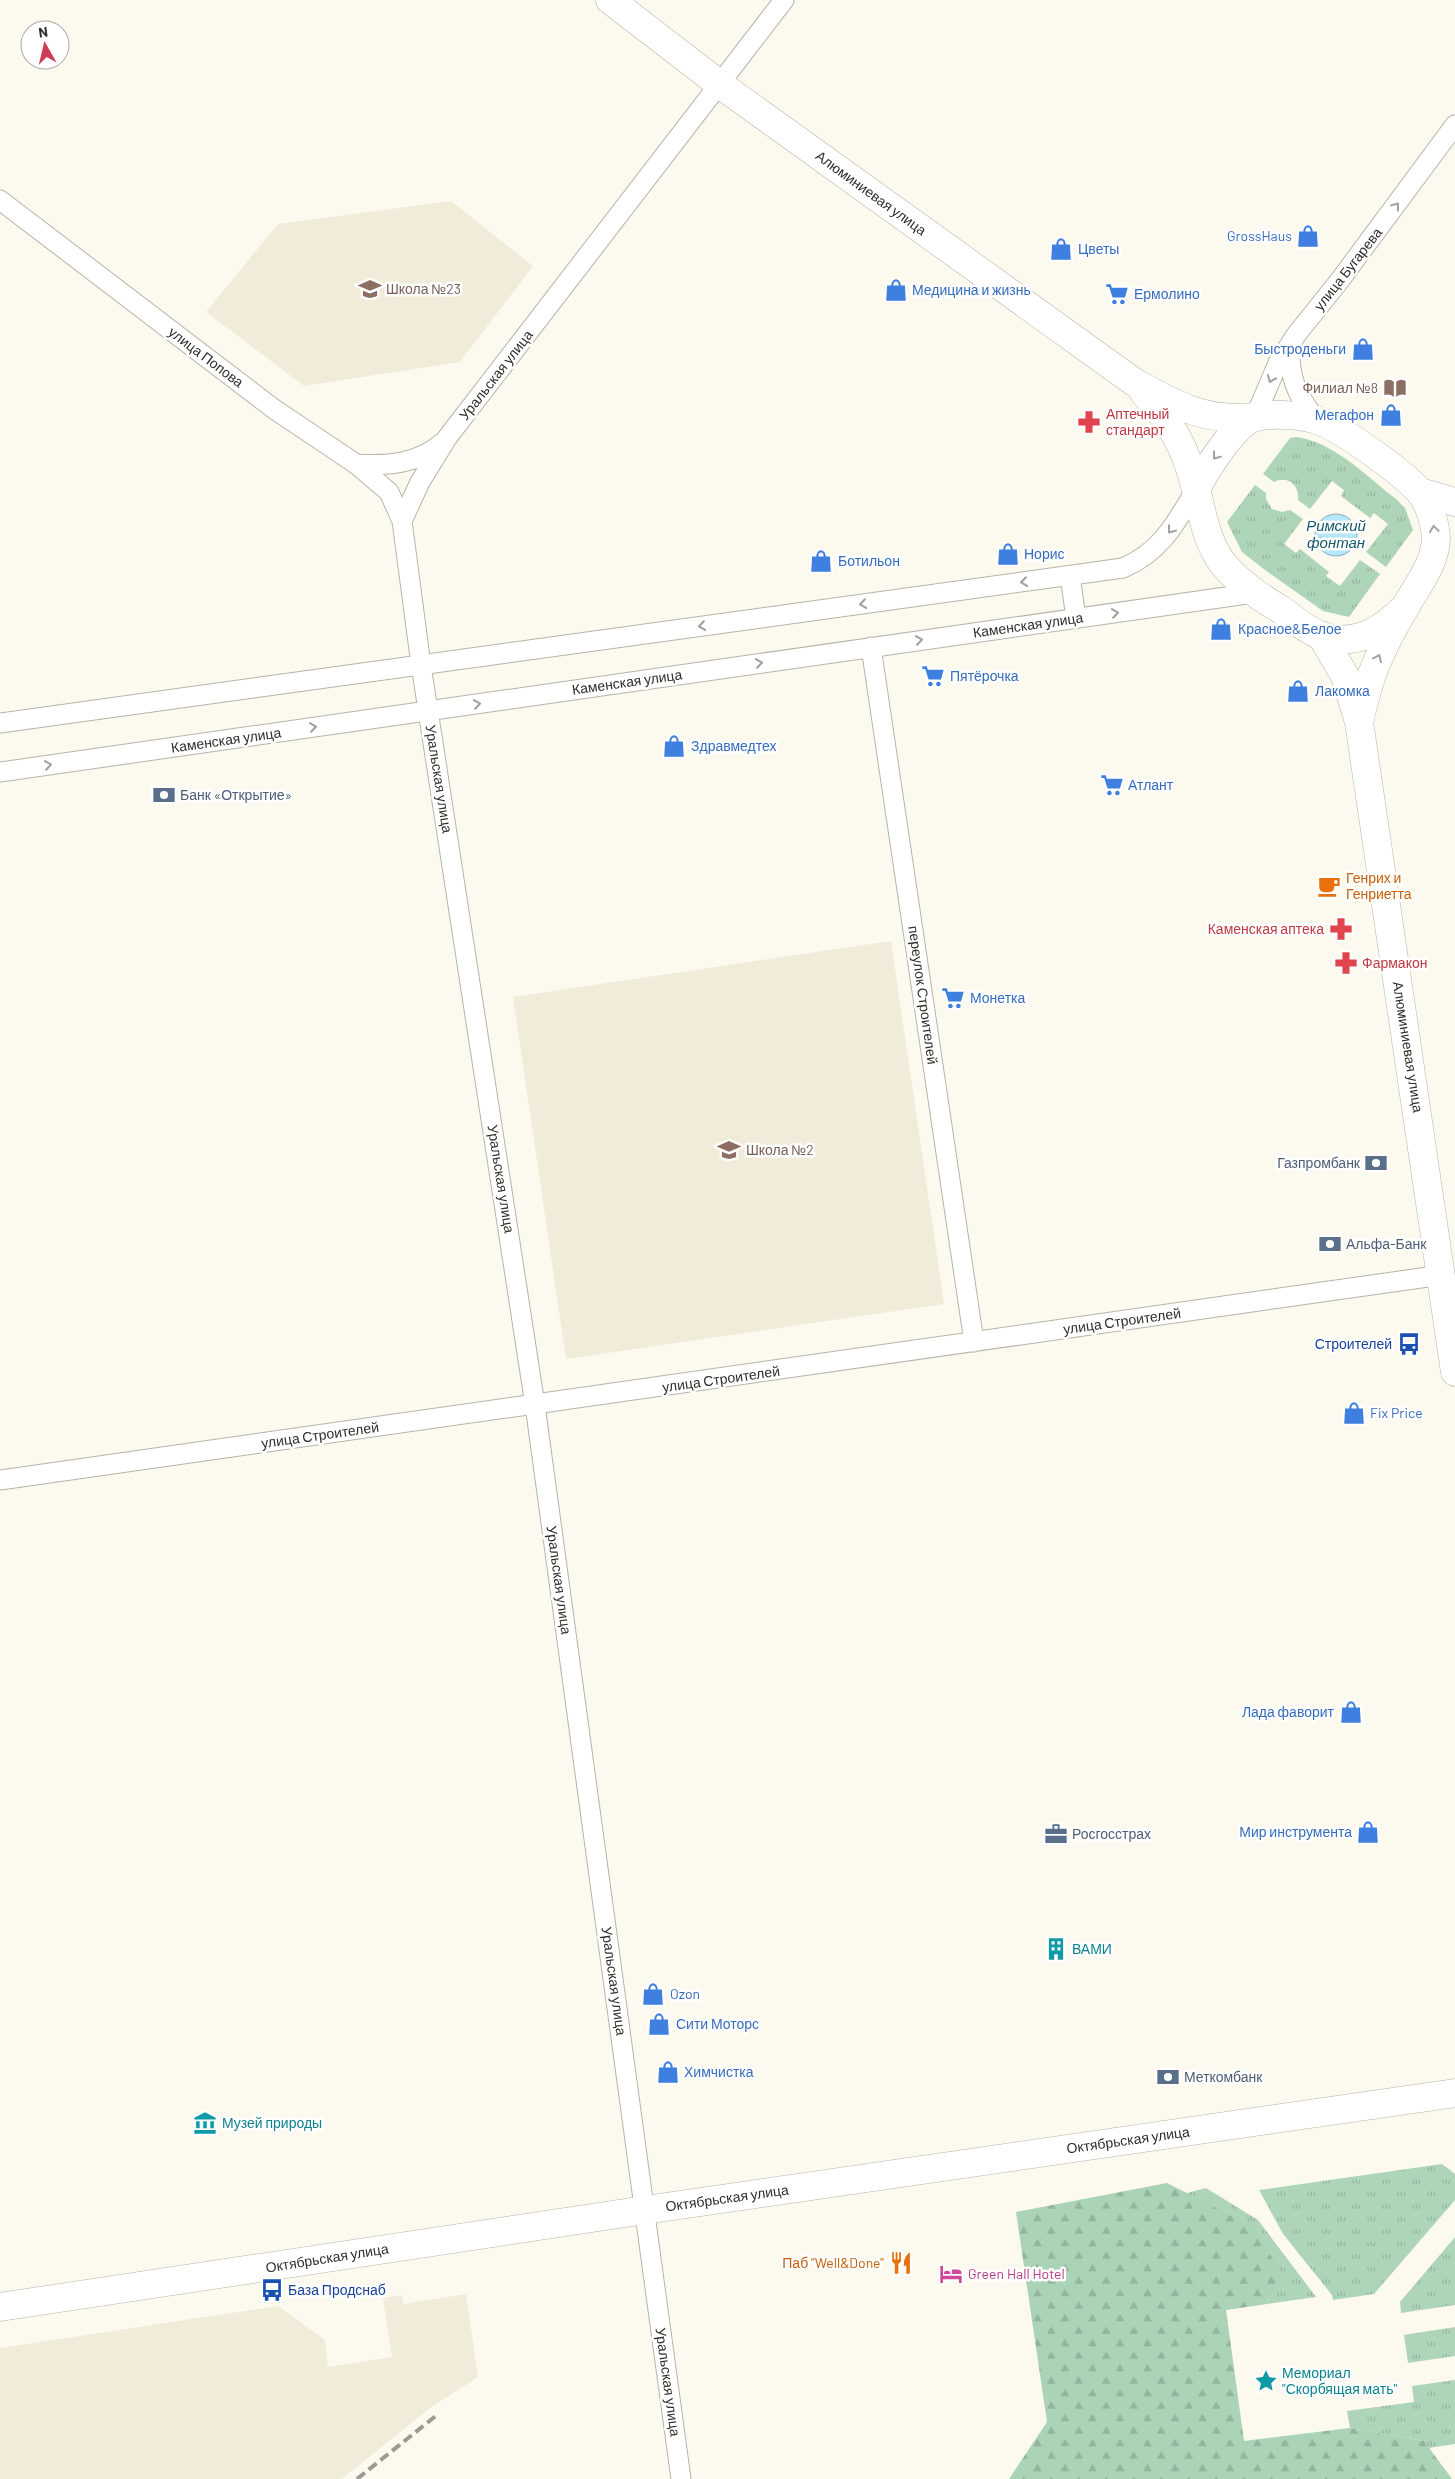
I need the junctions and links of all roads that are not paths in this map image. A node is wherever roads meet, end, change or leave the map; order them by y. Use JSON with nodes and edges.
{"nodes":[{"id":1,"x":610,"y":0,"type":"edge"},
{"id":2,"x":784,"y":0,"type":"edge"},
{"id":3,"x":718,"y":83,"type":"junction"},
{"id":4,"x":1455,"y":125,"type":"edge"},
{"id":5,"x":0,"y":200,"type":"edge"},
{"id":6,"x":1291,"y":342,"type":"junction"},
{"id":7,"x":1134,"y":382,"type":"junction"},
{"id":8,"x":1255,"y":417,"type":"junction"},
{"id":9,"x":1318,"y":420,"type":"junction"},
{"id":10,"x":447,"y":438,"type":"junction"},
{"id":11,"x":356,"y":464,"type":"junction"},
{"id":12,"x":1196,"y":488,"type":"junction"},
{"id":13,"x":1420,"y":492,"type":"junction"},
{"id":14,"x":1455,"y":502,"type":"edge"},
{"id":15,"x":402,"y":521,"type":"junction"},
{"id":16,"x":1455,"y":553,"type":"edge"},
{"id":17,"x":1425,"y":574,"type":"junction"},
{"id":18,"x":1070,"y":576,"type":"junction"},
{"id":19,"x":1254,"y":593,"type":"junction"},
{"id":20,"x":1406,"y":606,"type":"junction"},
{"id":21,"x":1076,"y":618,"type":"junction"},
{"id":22,"x":1321,"y":636,"type":"junction"},
{"id":23,"x":871,"y":647,"type":"junction"},
{"id":24,"x":421,"y":665,"type":"junction"},
{"id":25,"x":428,"y":711,"type":"junction"},
{"id":26,"x":1360,"y":722,"type":"junction"},
{"id":27,"x":0,"y":723,"type":"edge"},
{"id":28,"x":0,"y":772,"type":"edge"},
{"id":29,"x":1442,"y":1275,"type":"junction"},
{"id":30,"x":974,"y":1342,"type":"junction"},
{"id":31,"x":1455,"y":1372,"type":"edge"},
{"id":32,"x":535,"y":1405,"type":"junction"},
{"id":33,"x":0,"y":1480,"type":"edge"},
{"id":34,"x":1455,"y":2093,"type":"edge"},
{"id":35,"x":645,"y":2210,"type":"junction"},
{"id":36,"x":0,"y":2308,"type":"edge"},
{"id":37,"x":682,"y":2479,"type":"edge"}],
"edges":[{"from":1,"to":3,"type":"main road","name":"Алюминиевая улица"},
{"from":2,"to":3,"type":"street","name":"Уральская улица"},
{"from":3,"to":7,"type":"main road","name":"Алюминиевая улица"},
{"from":3,"to":10,"type":"street","name":"Уральская улица"},
{"from":6,"to":4,"type":"street","name":"улица Бугарева","one_way":true},
{"from":5,"to":11,"type":"street","name":"улица Попова"},
{"from":6,"to":8,"type":"street","name":"улица Бугарева","one_way":true},
{"from":6,"to":9,"type":"street"},
{"from":7,"to":8,"type":"main road"},
{"from":7,"to":12,"type":"main road"},
{"from":8,"to":9,"type":"main road"},
{"from":8,"to":12,"type":"main road","one_way":true},
{"from":9,"to":13,"type":"main road"},
{"from":10,"to":11,"type":"street"},
{"from":10,"to":15,"type":"street","name":"Уральская улица"},
{"from":11,"to":15,"type":"street","name":"улица Попова"},
{"from":12,"to":18,"type":"street","one_way":true},
{"from":12,"to":19,"type":"main road"},
{"from":13,"to":14,"type":"main road"},
{"from":17,"to":13,"type":"main road","one_way":true},
{"from":15,"to":24,"type":"street","name":"Уральская улица"},
{"from":16,"to":17,"type":"main road"},
{"from":17,"to":20,"type":"main road"},
{"from":18,"to":21,"type":"street"},
{"from":18,"to":24,"type":"street","one_way":true},
{"from":21,"to":19,"type":"street","name":"Каменская улица","one_way":true},
{"from":19,"to":22,"type":"main road"},
{"from":20,"to":22,"type":"main road"},
{"from":26,"to":20,"type":"main road","one_way":true},
{"from":23,"to":21,"type":"street","name":"Каменская улица","one_way":true},
{"from":22,"to":26,"type":"main road"},
{"from":25,"to":23,"type":"street","name":"Каменская улица","one_way":true},
{"from":23,"to":30,"type":"street","name":"переулок Строителей"},
{"from":24,"to":25,"type":"street","name":"Уральская улица"},
{"from":24,"to":27,"type":"street"},
{"from":28,"to":25,"type":"street","name":"Каменская улица","one_way":true},
{"from":25,"to":32,"type":"street","name":"Уральская улица"},
{"from":26,"to":29,"type":"main road","name":"Алюминиевая улица"},
{"from":29,"to":30,"type":"street","name":"улица Строителей"},
{"from":29,"to":31,"type":"main road","name":"Алюминиевая улица"},
{"from":30,"to":32,"type":"street","name":"улица Строителей"},
{"from":32,"to":33,"type":"street","name":"улица Строителей"},
{"from":32,"to":35,"type":"street","name":"Уральская улица"},
{"from":34,"to":35,"type":"main road","name":"Октябрьская улица"},
{"from":35,"to":36,"type":"main road","name":"Октябрьская улица"},
{"from":35,"to":37,"type":"street","name":"Уральская улица"}]}
